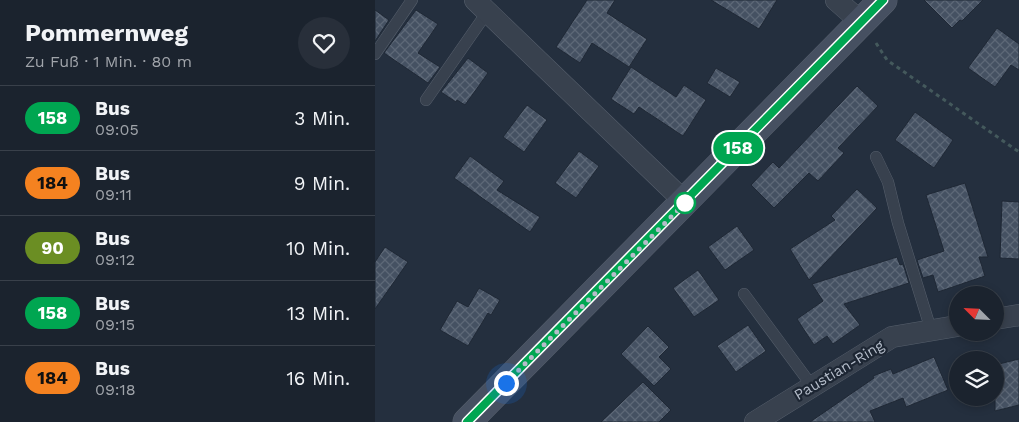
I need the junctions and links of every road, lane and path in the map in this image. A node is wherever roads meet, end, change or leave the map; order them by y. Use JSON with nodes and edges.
{"nodes":[{"id":1,"x":412,"y":0,"type":"edge"},
{"id":2,"x":835,"y":0,"type":"edge"},
{"id":3,"x":883,"y":0,"type":"edge"},
{"id":4,"x":482,"y":6,"type":"edge"},
{"id":5,"x":861,"y":22,"type":"junction"},
{"id":6,"x":375,"y":54,"type":"edge"},
{"id":7,"x":426,"y":100,"type":"dead end"},
{"id":8,"x":1019,"y":152,"type":"edge"},
{"id":9,"x":876,"y":157,"type":"dead end"},
{"id":10,"x":685,"y":202,"type":"junction"},
{"id":11,"x":744,"y":294,"type":"dead end"},
{"id":12,"x":1019,"y":314,"type":"edge"},
{"id":13,"x":1004,"y":317,"type":"edge"},
{"id":14,"x":949,"y":327,"type":"edge"},
{"id":15,"x":931,"y":330,"type":"junction"},
{"id":16,"x":812,"y":386,"type":"junction"},
{"id":17,"x":467,"y":422,"type":"edge"},
{"id":18,"x":755,"y":422,"type":"edge"}],
"edges":[{"from":1,"to":6,"type":"lane"},
{"from":2,"to":5,"type":"street"},
{"from":3,"to":5,"type":"street"},
{"from":4,"to":7,"type":"lane"},
{"from":4,"to":10,"type":"street"},
{"from":5,"to":8,"type":"path"},
{"from":5,"to":10,"type":"street"},
{"from":9,"to":15,"type":"lane"},
{"from":10,"to":17,"type":"street"},
{"from":11,"to":16,"type":"lane"},
{"from":12,"to":13,"type":"street"},
{"from":14,"to":15,"type":"street","name":"Paustian-Ring"},
{"from":15,"to":16,"type":"street","name":"Paustian-Ring"},
{"from":16,"to":18,"type":"street","name":"Paustian-Ring"}]}
